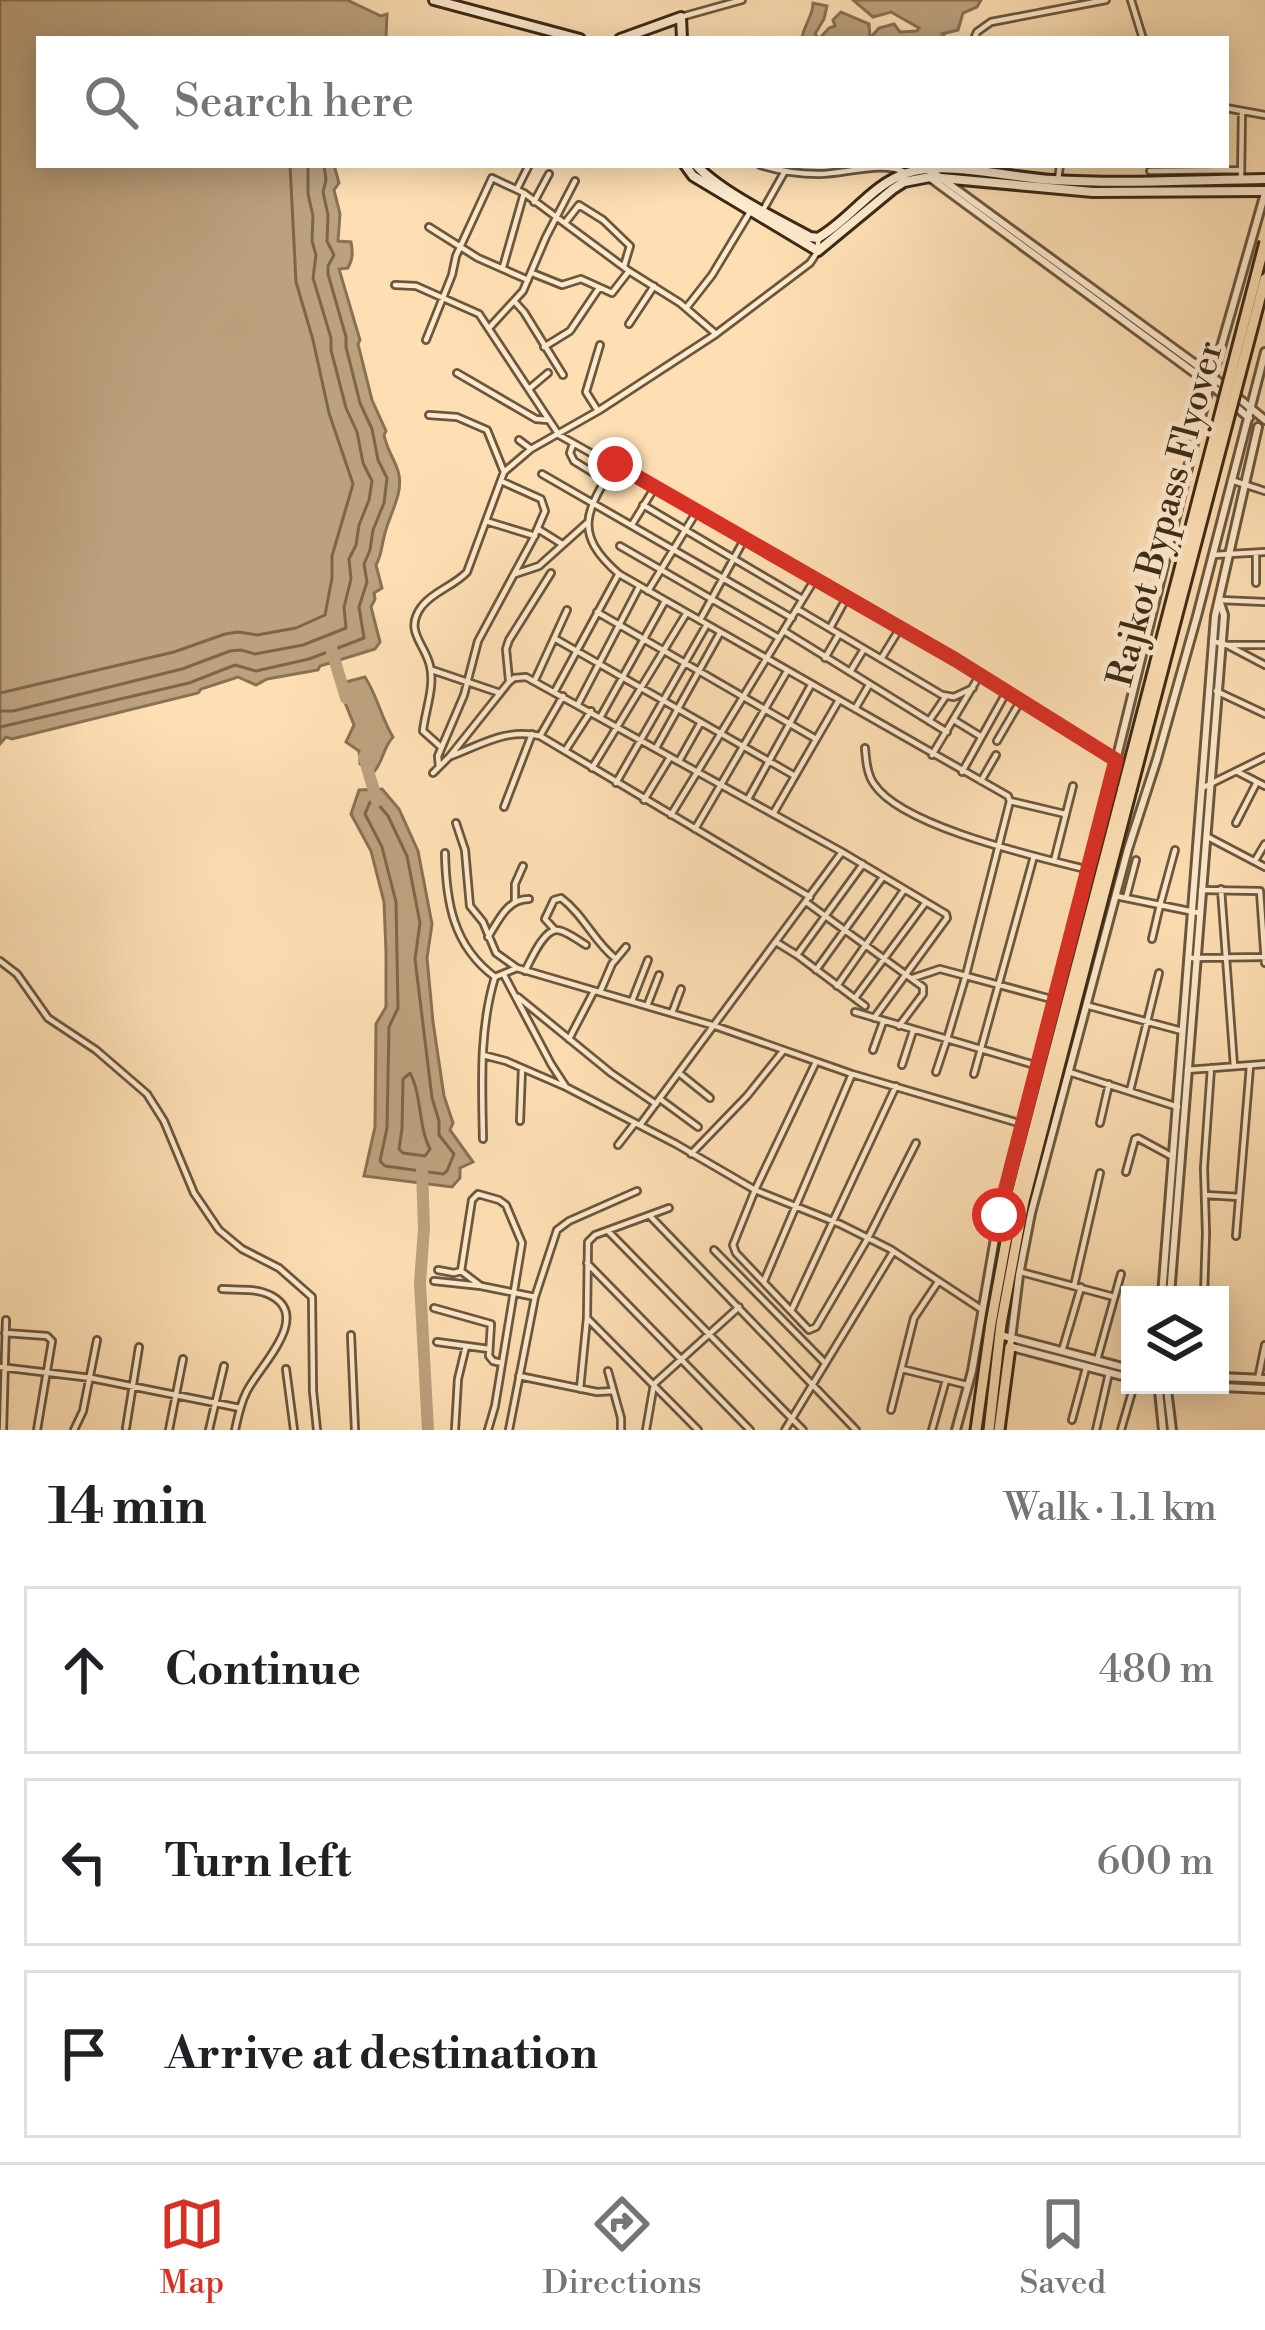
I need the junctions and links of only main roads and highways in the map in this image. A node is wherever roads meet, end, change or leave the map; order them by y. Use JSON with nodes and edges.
{"nodes":[{"id":1,"x":434,"y":0,"type":"edge"},
{"id":2,"x":665,"y":23,"type":"junction"},
{"id":3,"x":569,"y":36,"type":"edge"},
{"id":4,"x":628,"y":36,"type":"edge"},
{"id":5,"x":667,"y":36,"type":"edge"},
{"id":6,"x":682,"y":36,"type":"edge"},
{"id":7,"x":687,"y":168,"type":"edge"},
{"id":8,"x":699,"y":168,"type":"edge"},
{"id":9,"x":960,"y":168,"type":"edge"},
{"id":10,"x":929,"y":171,"type":"edge"},
{"id":11,"x":1150,"y":172,"type":"edge"},
{"id":12,"x":1265,"y":179,"type":"edge"},
{"id":13,"x":1265,"y":192,"type":"edge"},
{"id":14,"x":1265,"y":242,"type":"edge"},
{"id":15,"x":1265,"y":279,"type":"edge"},
{"id":16,"x":1127,"y":789,"type":"junction"},
{"id":17,"x":1005,"y":1341,"type":"junction"},
{"id":18,"x":973,"y":1364,"type":"road end"},
{"id":19,"x":990,"y":1370,"type":"junction"},
{"id":20,"x":976,"y":1430,"type":"edge"},
{"id":21,"x":989,"y":1430,"type":"edge"},
{"id":22,"x":999,"y":1430,"type":"edge"}],
"edges":[{"from":1,"to":3,"type":"main road"},
{"from":2,"to":4,"type":"main road"},
{"from":2,"to":5,"type":"main road"},
{"from":2,"to":6,"type":"main road"},
{"from":7,"to":10,"type":"main road"},
{"from":8,"to":10,"type":"main road"},
{"from":9,"to":11,"type":"main road"},
{"from":10,"to":13,"type":"main road"},
{"from":11,"to":12,"type":"main road"},
{"from":14,"to":16,"type":"main road","name":"Rajkot Bypass Flyover","bridge":true},
{"from":15,"to":16,"type":"main road","name":"Rajkot Bypass Flyover","bridge":true},
{"from":16,"to":17,"type":"main road","name":"Rajkot Bypass Flyover"},
{"from":16,"to":19,"type":"main road","name":"Rajkot Bypass Flyover"},
{"from":17,"to":19,"type":"main road","name":"Rajkot Bypass Flyover"},
{"from":17,"to":22,"type":"main road"},
{"from":18,"to":19,"type":"main road"},
{"from":19,"to":20,"type":"main road","name":"Rajkot Bypass Flyover"},
{"from":19,"to":21,"type":"main road","name":"Rajkot Bypass Flyover"}]}
